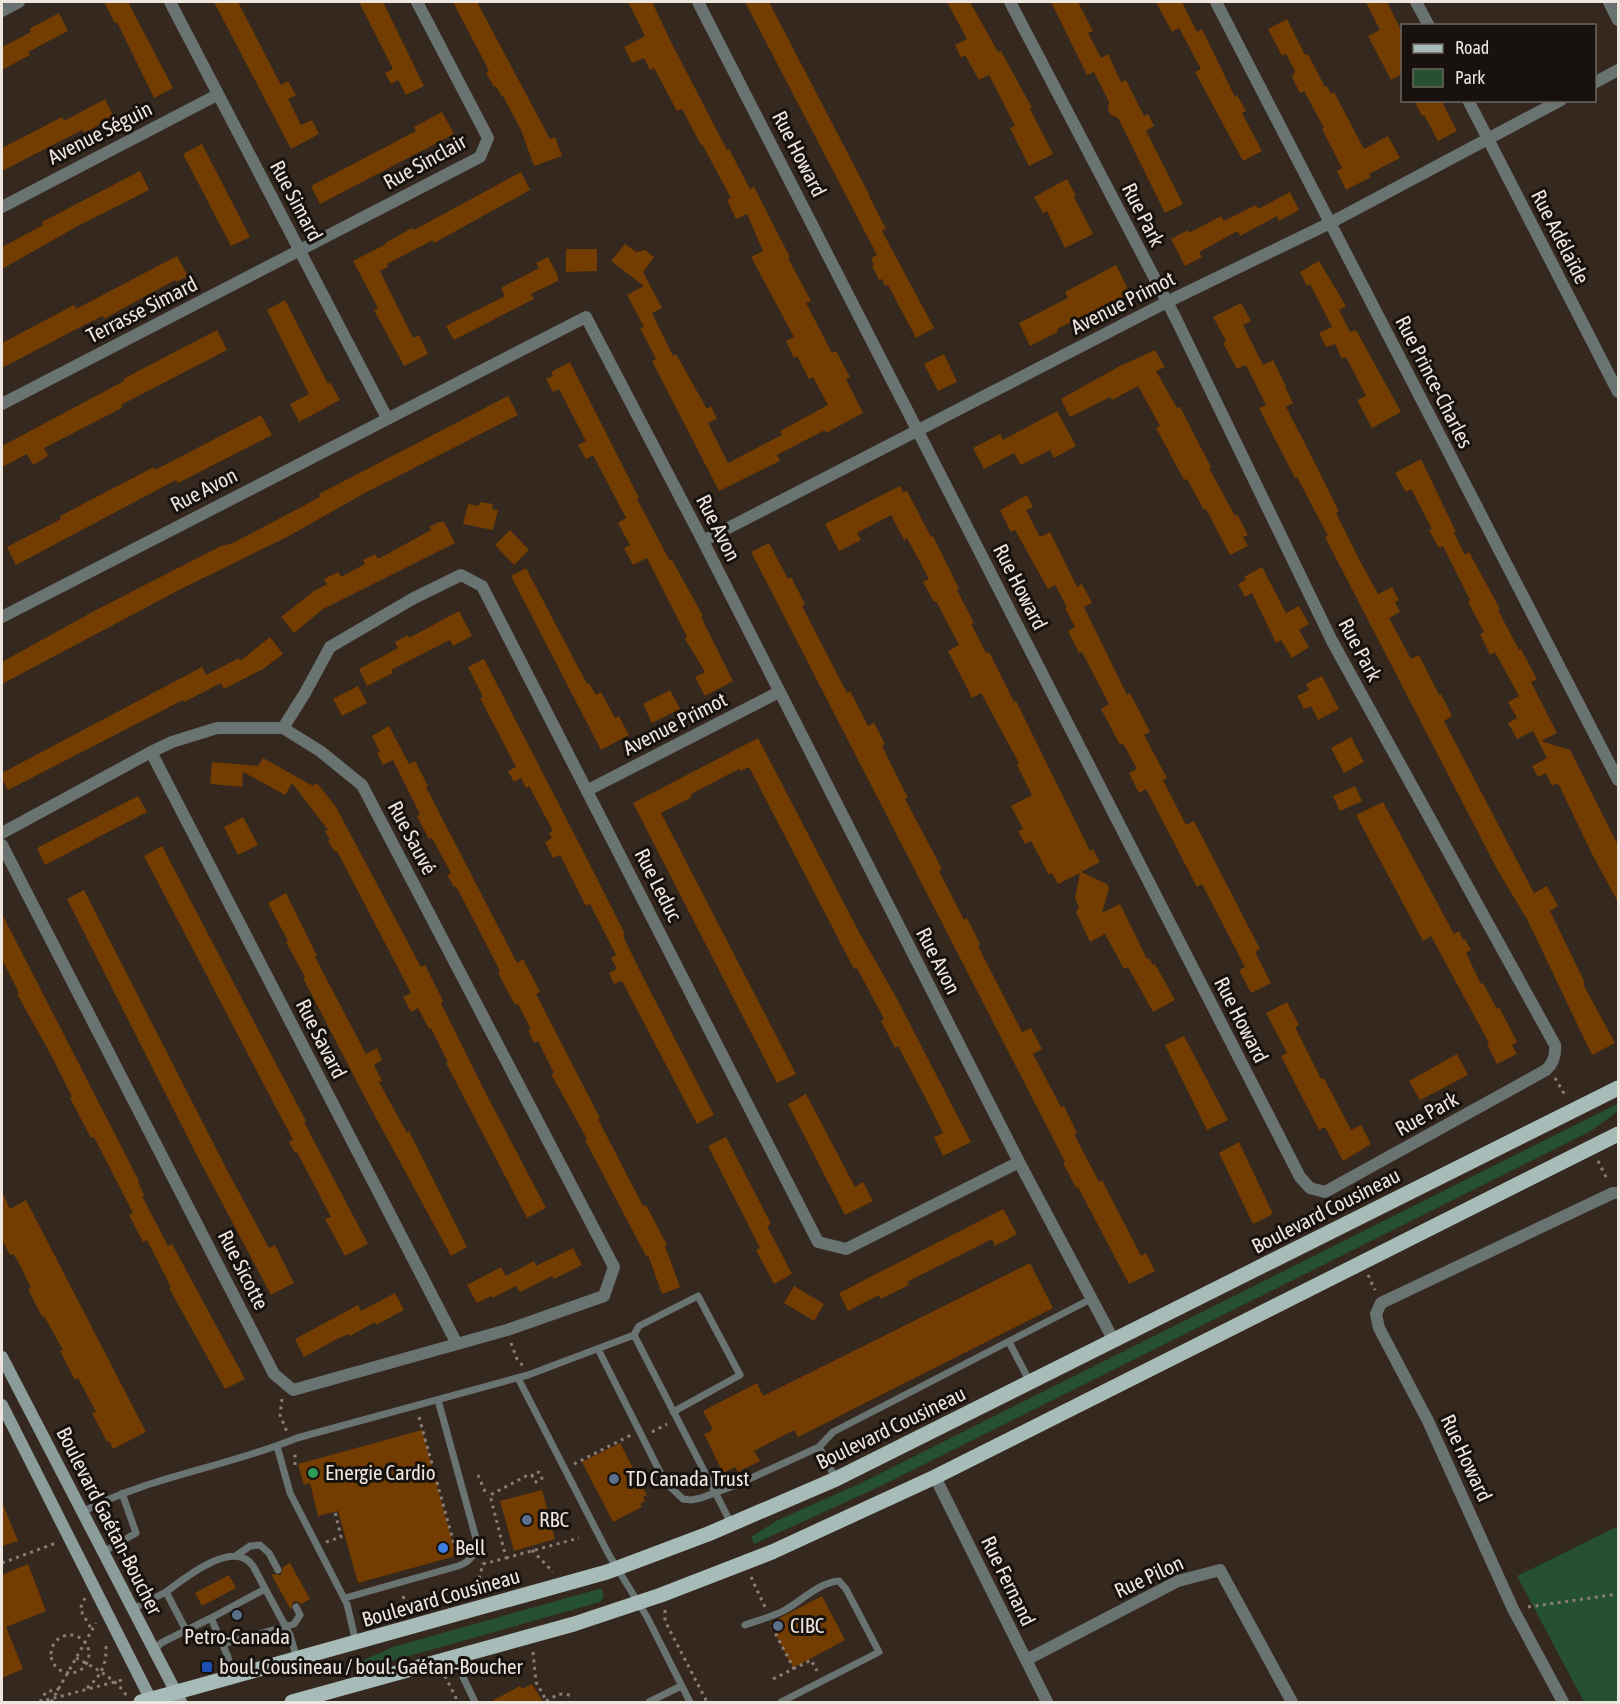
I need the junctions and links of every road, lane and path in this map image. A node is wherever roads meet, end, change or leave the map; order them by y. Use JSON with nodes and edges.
{"nodes":[{"id":1,"x":19,"y":2,"type":"edge"},
{"id":2,"x":170,"y":2,"type":"edge"},
{"id":3,"x":417,"y":2,"type":"edge"},
{"id":4,"x":698,"y":2,"type":"edge"},
{"id":5,"x":1010,"y":2,"type":"edge"},
{"id":6,"x":1216,"y":2,"type":"edge"},
{"id":7,"x":1416,"y":2,"type":"edge"},
{"id":8,"x":1609,"y":2,"type":"edge"},
{"id":9,"x":2,"y":11,"type":"edge"},
{"id":10,"x":1618,"y":20,"type":"edge"},
{"id":11,"x":1428,"y":24,"type":"edge"},
{"id":12,"x":1618,"y":70,"type":"edge"},
{"id":13,"x":1596,"y":82,"type":"edge"},
{"id":14,"x":217,"y":95,"type":"junction"},
{"id":15,"x":1469,"y":102,"type":"edge"},
{"id":16,"x":1557,"y":102,"type":"edge"},
{"id":17,"x":1488,"y":139,"type":"junction"},
{"id":18,"x":2,"y":207,"type":"edge"},
{"id":19,"x":1330,"y":223,"type":"junction"},
{"id":20,"x":300,"y":250,"type":"junction"},
{"id":21,"x":1167,"y":302,"type":"junction"},
{"id":22,"x":1618,"y":392,"type":"edge"},
{"id":23,"x":2,"y":404,"type":"edge"},
{"id":24,"x":387,"y":418,"type":"junction"},
{"id":25,"x":919,"y":431,"type":"junction"},
{"id":26,"x":703,"y":541,"type":"junction"},
{"id":27,"x":2,"y":617,"type":"edge"},
{"id":28,"x":779,"y":692,"type":"junction"},
{"id":29,"x":283,"y":728,"type":"junction"},
{"id":30,"x":150,"y":752,"type":"junction"},
{"id":31,"x":1618,"y":780,"type":"edge"},
{"id":32,"x":588,"y":790,"type":"junction"},
{"id":33,"x":2,"y":833,"type":"edge"},
{"id":34,"x":2,"y":845,"type":"edge"},
{"id":35,"x":1553,"y":1074,"type":"dead end"},
{"id":36,"x":1618,"y":1088,"type":"edge"},
{"id":37,"x":1566,"y":1097,"type":"dead end"},
{"id":38,"x":1618,"y":1134,"type":"edge"},
{"id":39,"x":1598,"y":1161,"type":"dead end"},
{"id":40,"x":1019,"y":1162,"type":"junction"},
{"id":41,"x":1310,"y":1188,"type":"joint"},
{"id":42,"x":1614,"y":1189,"type":"edge"},
{"id":43,"x":614,"y":1267,"type":"joint"},
{"id":44,"x":1368,"y":1275,"type":"dead end"},
{"id":45,"x":1377,"y":1295,"type":"dead end"},
{"id":46,"x":1092,"y":1299,"type":"junction"},
{"id":47,"x":634,"y":1335,"type":"junction"},
{"id":48,"x":510,"y":1340,"type":"dead end"},
{"id":49,"x":1114,"y":1341,"type":"junction"},
{"id":50,"x":1009,"y":1342,"type":"junction"},
{"id":51,"x":457,"y":1344,"type":"junction"},
{"id":52,"x":598,"y":1349,"type":"junction"},
{"id":53,"x":2,"y":1357,"type":"edge"},
{"id":54,"x":524,"y":1367,"type":"dead end"},
{"id":55,"x":518,"y":1378,"type":"junction"},
{"id":56,"x":1030,"y":1382,"type":"junction"},
{"id":57,"x":284,"y":1394,"type":"dead end"},
{"id":58,"x":438,"y":1400,"type":"junction"},
{"id":59,"x":2,"y":1405,"type":"edge"},
{"id":60,"x":673,"y":1412,"type":"junction"},
{"id":61,"x":418,"y":1414,"type":"dead end"},
{"id":62,"x":668,"y":1424,"type":"dead end"},
{"id":63,"x":287,"y":1432,"type":"dead end"},
{"id":64,"x":650,"y":1433,"type":"dead end"},
{"id":65,"x":631,"y":1434,"type":"dead end"},
{"id":66,"x":277,"y":1446,"type":"junction"},
{"id":67,"x":819,"y":1447,"type":"junction"},
{"id":68,"x":574,"y":1464,"type":"dead end"},
{"id":69,"x":478,"y":1475,"type":"dead end"},
{"id":70,"x":532,"y":1476,"type":"junction"},
{"id":71,"x":935,"y":1477,"type":"junction"},
{"id":72,"x":836,"y":1479,"type":"junction"},
{"id":73,"x":715,"y":1492,"type":"junction"},
{"id":74,"x":122,"y":1493,"type":"junction"},
{"id":75,"x":488,"y":1495,"type":"junction"},
{"id":76,"x":481,"y":1498,"type":"dead end"},
{"id":77,"x":451,"y":1506,"type":"dead end"},
{"id":78,"x":444,"y":1508,"type":"junction"},
{"id":79,"x":82,"y":1512,"type":"junction"},
{"id":80,"x":335,"y":1512,"type":"dead end"},
{"id":81,"x":732,"y":1525,"type":"junction"},
{"id":82,"x":579,"y":1538,"type":"dead end"},
{"id":83,"x":60,"y":1541,"type":"dead end"},
{"id":84,"x":327,"y":1542,"type":"dead end"},
{"id":85,"x":532,"y":1550,"type":"junction"},
{"id":86,"x":103,"y":1552,"type":"junction"},
{"id":87,"x":237,"y":1555,"type":"junction"},
{"id":88,"x":457,"y":1557,"type":"dead end"},
{"id":89,"x":506,"y":1558,"type":"junction"},
{"id":90,"x":2,"y":1563,"type":"edge"},
{"id":91,"x":617,"y":1568,"type":"junction"},
{"id":92,"x":278,"y":1570,"type":"dead end"},
{"id":93,"x":553,"y":1572,"type":"dead end"},
{"id":94,"x":751,"y":1577,"type":"dead end"},
{"id":95,"x":408,"y":1586,"type":"dead end"},
{"id":96,"x":265,"y":1589,"type":"junction"},
{"id":97,"x":166,"y":1592,"type":"junction"},
{"id":98,"x":1618,"y":1594,"type":"edge"},
{"id":99,"x":475,"y":1595,"type":"dead end"},
{"id":100,"x":86,"y":1598,"type":"dead end"},
{"id":101,"x":345,"y":1598,"type":"junction"},
{"id":102,"x":639,"y":1603,"type":"junction"},
{"id":103,"x":296,"y":1607,"type":"dead end"},
{"id":104,"x":133,"y":1609,"type":"junction"},
{"id":105,"x":1513,"y":1609,"type":"junction"},
{"id":106,"x":665,"y":1610,"type":"dead end"},
{"id":107,"x":767,"y":1612,"type":"dead end"},
{"id":108,"x":402,"y":1614,"type":"dead end"},
{"id":109,"x":211,"y":1618,"type":"junction"},
{"id":110,"x":97,"y":1621,"type":"dead end"},
{"id":111,"x":770,"y":1623,"type":"dead end"},
{"id":112,"x":745,"y":1625,"type":"dead end"},
{"id":113,"x":286,"y":1628,"type":"junction"},
{"id":114,"x":92,"y":1630,"type":"junction"},
{"id":115,"x":186,"y":1630,"type":"junction"},
{"id":116,"x":106,"y":1639,"type":"dead end"},
{"id":117,"x":85,"y":1642,"type":"junction"},
{"id":118,"x":356,"y":1643,"type":"junction"},
{"id":119,"x":223,"y":1644,"type":"junction"},
{"id":120,"x":154,"y":1651,"type":"junction"},
{"id":121,"x":533,"y":1652,"type":"dead end"},
{"id":122,"x":458,"y":1657,"type":"junction"},
{"id":123,"x":76,"y":1658,"type":"junction"},
{"id":124,"x":297,"y":1659,"type":"junction"},
{"id":125,"x":811,"y":1660,"type":"dead end"},
{"id":126,"x":1026,"y":1660,"type":"junction"},
{"id":127,"x":87,"y":1664,"type":"junction"},
{"id":128,"x":794,"y":1669,"type":"junction"},
{"id":129,"x":101,"y":1672,"type":"junction"},
{"id":130,"x":68,"y":1674,"type":"junction"},
{"id":131,"x":445,"y":1676,"type":"dead end"},
{"id":132,"x":233,"y":1677,"type":"junction"},
{"id":133,"x":123,"y":1679,"type":"dead end"},
{"id":134,"x":773,"y":1679,"type":"dead end"},
{"id":135,"x":114,"y":1682,"type":"junction"},
{"id":136,"x":681,"y":1686,"type":"junction"},
{"id":137,"x":59,"y":1689,"type":"junction"},
{"id":138,"x":86,"y":1690,"type":"junction"},
{"id":139,"x":571,"y":1695,"type":"dead end"},
{"id":140,"x":179,"y":1697,"type":"edge"},
{"id":141,"x":323,"y":1699,"type":"edge"},
{"id":142,"x":52,"y":1701,"type":"edge"},
{"id":143,"x":40,"y":1702,"type":"edge"},
{"id":144,"x":130,"y":1702,"type":"edge"},
{"id":145,"x":148,"y":1702,"type":"edge"},
{"id":146,"x":292,"y":1702,"type":"edge"},
{"id":147,"x":458,"y":1702,"type":"edge"},
{"id":148,"x":475,"y":1702,"type":"edge"},
{"id":149,"x":547,"y":1702,"type":"edge"},
{"id":150,"x":649,"y":1702,"type":"edge"},
{"id":151,"x":690,"y":1702,"type":"edge"},
{"id":152,"x":707,"y":1702,"type":"edge"},
{"id":153,"x":782,"y":1702,"type":"edge"},
{"id":154,"x":1047,"y":1702,"type":"edge"},
{"id":155,"x":1292,"y":1702,"type":"edge"},
{"id":156,"x":1563,"y":1702,"type":"edge"}],
"edges":[{"from":1,"to":9,"type":"street"},
{"from":2,"to":14,"type":"street","name":"Rue Simard"},
{"from":3,"to":20,"type":"street","name":"Rue Sinclair"},
{"from":4,"to":25,"type":"street","name":"Rue Howard"},
{"from":5,"to":21,"type":"street","name":"Rue Park"},
{"from":6,"to":19,"type":"street","name":"Rue Prince-Charles"},
{"from":7,"to":11,"type":"street"},
{"from":8,"to":10,"type":"street"},
{"from":12,"to":13,"type":"street"},
{"from":14,"to":18,"type":"street","name":"Avenue Séguin"},
{"from":14,"to":20,"type":"street","name":"Rue Simard"},
{"from":15,"to":17,"type":"street","name":"Rue Adélaïde"},
{"from":16,"to":17,"type":"street","name":"Avenue Primot"},
{"from":17,"to":19,"type":"street","name":"Avenue Primot"},
{"from":17,"to":22,"type":"street","name":"Rue Adélaïde"},
{"from":19,"to":21,"type":"street","name":"Avenue Primot"},
{"from":19,"to":31,"type":"street","name":"Rue Prince-Charles"},
{"from":20,"to":23,"type":"street","name":"Terrasse Simard"},
{"from":20,"to":24,"type":"street","name":"Rue Simard"},
{"from":21,"to":25,"type":"street","name":"Avenue Primot"},
{"from":21,"to":41,"type":"street","name":"Rue Park"},
{"from":24,"to":26,"type":"street","name":"Rue Avon"},
{"from":24,"to":27,"type":"street","name":"Rue Avon"},
{"from":25,"to":26,"type":"street","name":"Avenue Primot"},
{"from":25,"to":41,"type":"street","name":"Rue Howard"},
{"from":26,"to":28,"type":"street","name":"Rue Avon"},
{"from":28,"to":32,"type":"street","name":"Avenue Primot"},
{"from":28,"to":40,"type":"street","name":"Rue Avon"},
{"from":29,"to":30,"type":"street"},
{"from":29,"to":32,"type":"street","name":"Rue Leduc"},
{"from":29,"to":43,"type":"street","name":"Rue Sauvé"},
{"from":30,"to":33,"type":"street"},
{"from":30,"to":51,"type":"street","name":"Rue Savard"},
{"from":32,"to":40,"type":"street","name":"Rue Leduc"},
{"from":34,"to":51,"type":"street","name":"Rue Sicotte"},
{"from":35,"to":37,"type":"path"},
{"from":36,"to":49,"type":"main road","name":"Boulevard Cousineau"},
{"from":38,"to":71,"type":"main road"},
{"from":39,"to":42,"type":"path"},
{"from":40,"to":46,"type":"street","name":"Rue Avon"},
{"from":42,"to":105,"type":"street","name":"Rue Howard"},
{"from":43,"to":51,"type":"street","name":"Rue Sicotte"},
{"from":44,"to":45,"type":"path"},
{"from":46,"to":49,"type":"street","name":"Rue Avon"},
{"from":46,"to":50,"type":"lane"},
{"from":47,"to":52,"type":"lane"},
{"from":47,"to":60,"type":"lane"},
{"from":47,"to":60,"type":"lane"},
{"from":48,"to":54,"type":"path"},
{"from":49,"to":56,"type":"main road","name":"Boulevard Cousineau"},
{"from":50,"to":56,"type":"lane"},
{"from":50,"to":67,"type":"lane"},
{"from":52,"to":55,"type":"lane"},
{"from":52,"to":73,"type":"lane"},
{"from":53,"to":79,"type":"main road","name":"Boulevard Gaétan-Boucher"},
{"from":55,"to":58,"type":"lane"},
{"from":55,"to":91,"type":"lane"},
{"from":56,"to":72,"type":"main road","name":"Boulevard Cousineau"},
{"from":57,"to":63,"type":"path"},
{"from":58,"to":66,"type":"lane"},
{"from":58,"to":101,"type":"lane"},
{"from":59,"to":145,"type":"main road","name":"Boulevard Gaétan-Boucher"},
{"from":60,"to":73,"type":"lane"},
{"from":61,"to":78,"type":"path"},
{"from":62,"to":64,"type":"path"},
{"from":65,"to":68,"type":"path"},
{"from":66,"to":74,"type":"lane"},
{"from":66,"to":101,"type":"lane"},
{"from":67,"to":72,"type":"lane"},
{"from":67,"to":73,"type":"lane"},
{"from":69,"to":75,"type":"path"},
{"from":70,"to":70,"type":"path"},
{"from":70,"to":75,"type":"path"},
{"from":71,"to":102,"type":"main road"},
{"from":71,"to":126,"type":"street","name":"Rue Fernand"},
{"from":72,"to":81,"type":"main road","name":"Boulevard Cousineau"},
{"from":73,"to":81,"type":"lane"},
{"from":74,"to":79,"type":"lane"},
{"from":74,"to":86,"type":"lane"},
{"from":75,"to":76,"type":"path"},
{"from":75,"to":89,"type":"path"},
{"from":77,"to":78,"type":"path"},
{"from":78,"to":88,"type":"path"},
{"from":79,"to":86,"type":"main road","name":"Boulevard Gaétan-Boucher"},
{"from":80,"to":84,"type":"path"},
{"from":81,"to":91,"type":"main road","name":"Boulevard Cousineau"},
{"from":82,"to":85,"type":"path"},
{"from":83,"to":90,"type":"path"},
{"from":85,"to":89,"type":"path"},
{"from":85,"to":93,"type":"path"},
{"from":86,"to":104,"type":"main road","name":"Boulevard Gaétan-Boucher"},
{"from":87,"to":92,"type":"lane"},
{"from":87,"to":96,"type":"lane"},
{"from":87,"to":97,"type":"lane"},
{"from":89,"to":99,"type":"path"},
{"from":91,"to":102,"type":"lane"},
{"from":91,"to":118,"type":"main road","name":"Boulevard Cousineau"},
{"from":94,"to":107,"type":"path"},
{"from":95,"to":108,"type":"path"},
{"from":96,"to":109,"type":"lane"},
{"from":96,"to":113,"type":"lane"},
{"from":97,"to":104,"type":"lane"},
{"from":97,"to":115,"type":"lane"},
{"from":98,"to":105,"type":"path"},
{"from":100,"to":114,"type":"path"},
{"from":101,"to":118,"type":"lane"},
{"from":102,"to":122,"type":"main road"},
{"from":102,"to":136,"type":"lane"},
{"from":103,"to":113,"type":"lane"},
{"from":104,"to":120,"type":"main road","name":"Boulevard Gaétan-Boucher"},
{"from":105,"to":156,"type":"street","name":"Rue Howard"},
{"from":106,"to":152,"type":"path"},
{"from":109,"to":115,"type":"lane"},
{"from":109,"to":119,"type":"lane"},
{"from":110,"to":114,"type":"path"},
{"from":111,"to":128,"type":"path"},
{"from":112,"to":153,"type":"lane"},
{"from":113,"to":119,"type":"lane"},
{"from":113,"to":124,"type":"lane"},
{"from":114,"to":117,"type":"path"},
{"from":115,"to":120,"type":"lane"},
{"from":116,"to":129,"type":"path"},
{"from":117,"to":123,"type":"path"},
{"from":117,"to":127,"type":"path"},
{"from":117,"to":130,"type":"path"},
{"from":118,"to":124,"type":"main road","name":"Boulevard Cousineau"},
{"from":119,"to":132,"type":"lane"},
{"from":120,"to":140,"type":"main road","name":"Boulevard Gaétan-Boucher"},
{"from":121,"to":149,"type":"path"},
{"from":122,"to":141,"type":"main road"},
{"from":122,"to":148,"type":"lane"},
{"from":123,"to":127,"type":"path"},
{"from":123,"to":130,"type":"path"},
{"from":124,"to":132,"type":"main road","name":"Boulevard Cousineau"},
{"from":125,"to":128,"type":"path"},
{"from":126,"to":154,"type":"street","name":"Rue Fernand"},
{"from":126,"to":155,"type":"street","name":"Rue Pilon"},
{"from":127,"to":129,"type":"path"},
{"from":127,"to":130,"type":"path"},
{"from":128,"to":134,"type":"path"},
{"from":129,"to":135,"type":"path"},
{"from":129,"to":138,"type":"path"},
{"from":130,"to":137,"type":"path"},
{"from":131,"to":147,"type":"path"},
{"from":132,"to":140,"type":"main road","name":"Boulevard Cousineau"},
{"from":133,"to":135,"type":"path"},
{"from":135,"to":138,"type":"path"},
{"from":135,"to":144,"type":"path"},
{"from":136,"to":150,"type":"lane"},
{"from":136,"to":151,"type":"lane"},
{"from":137,"to":142,"type":"path"},
{"from":137,"to":143,"type":"path"},
{"from":138,"to":142,"type":"path"},
{"from":139,"to":149,"type":"path"},
{"from":140,"to":145,"type":"main road","name":"Boulevard Cousineau"},
{"from":141,"to":146,"type":"main road"},
{"from":142,"to":143,"type":"path"}]}
